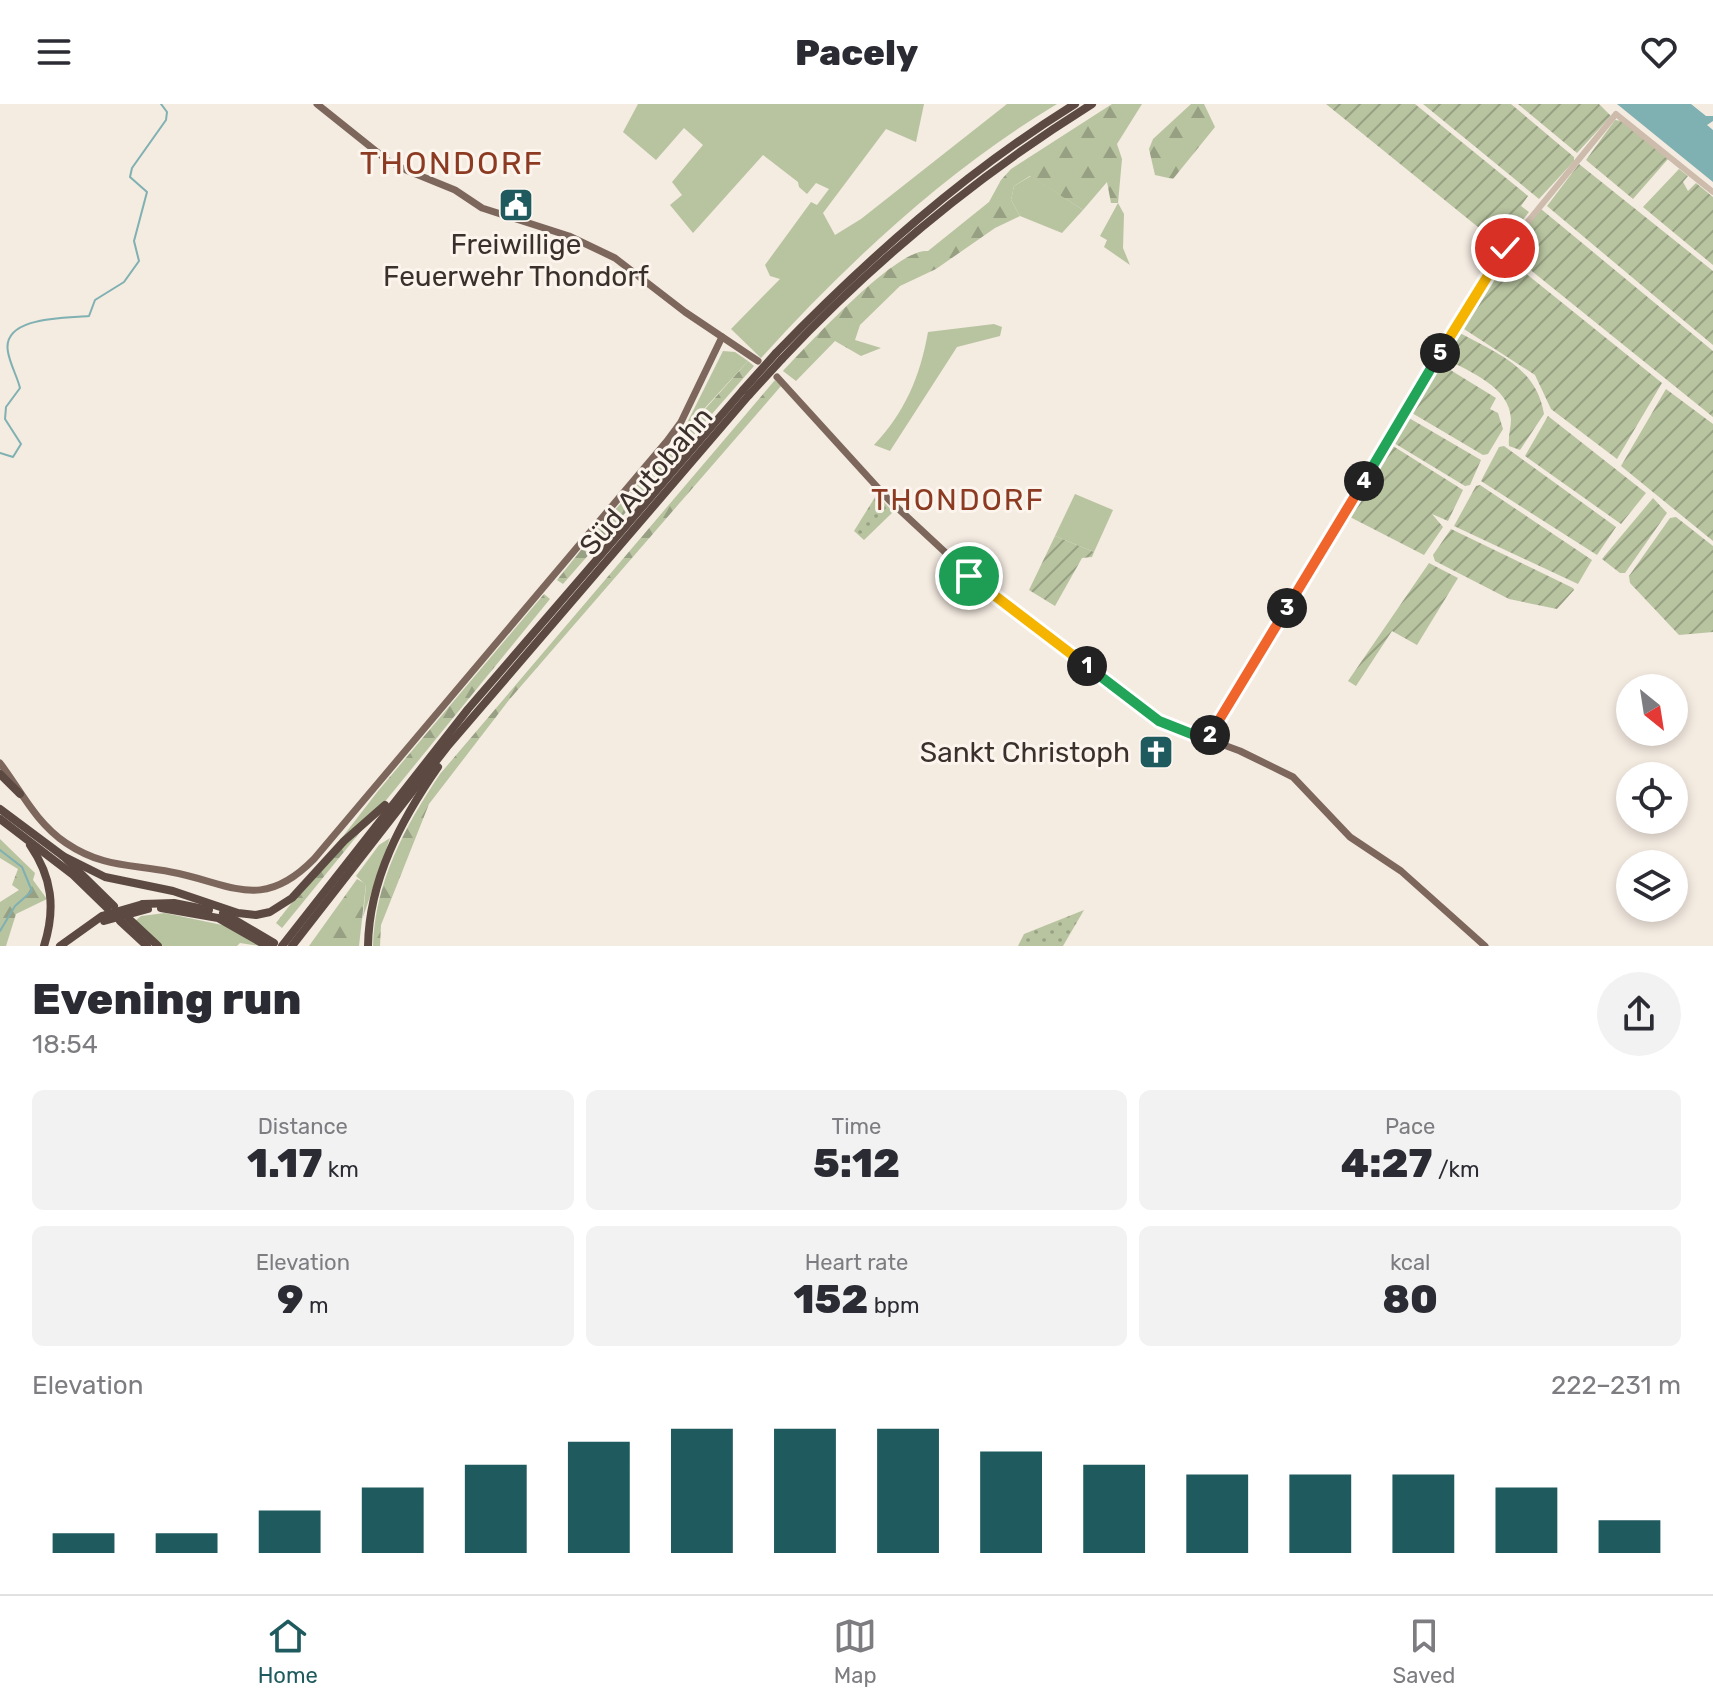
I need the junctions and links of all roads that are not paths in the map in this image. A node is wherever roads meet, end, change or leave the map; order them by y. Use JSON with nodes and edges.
{"nodes":[{"id":1,"x":317,"y":104,"type":"edge"},
{"id":2,"x":1075,"y":104,"type":"edge"},
{"id":3,"x":1092,"y":104,"type":"edge"},
{"id":4,"x":1713,"y":192,"type":"edge"},
{"id":5,"x":722,"y":337,"type":"junction"},
{"id":6,"x":779,"y":356,"type":"junction"},
{"id":7,"x":758,"y":361,"type":"dead end"},
{"id":8,"x":777,"y":377,"type":"dead end"},
{"id":9,"x":746,"y":392,"type":"junction"},
{"id":10,"x":1207,"y":740,"type":"junction"},
{"id":11,"x":447,"y":747,"type":"junction"},
{"id":12,"x":0,"y":763,"type":"edge"},
{"id":13,"x":0,"y":774,"type":"edge"},
{"id":14,"x":401,"y":791,"type":"junction"},
{"id":15,"x":20,"y":794,"type":"junction"},
{"id":16,"x":0,"y":809,"type":"edge"},
{"id":17,"x":0,"y":819,"type":"edge"},
{"id":18,"x":25,"y":837,"type":"junction"},
{"id":19,"x":63,"y":856,"type":"junction"},
{"id":20,"x":146,"y":906,"type":"junction"},
{"id":21,"x":213,"y":906,"type":"junction"},
{"id":22,"x":107,"y":913,"type":"junction"},
{"id":23,"x":224,"y":914,"type":"junction"},
{"id":24,"x":294,"y":939,"type":"edge"},
{"id":25,"x":274,"y":945,"type":"edge"},
{"id":26,"x":44,"y":946,"type":"edge"},
{"id":27,"x":60,"y":946,"type":"edge"},
{"id":28,"x":66,"y":946,"type":"edge"},
{"id":29,"x":147,"y":946,"type":"edge"},
{"id":30,"x":158,"y":946,"type":"edge"},
{"id":31,"x":368,"y":946,"type":"edge"},
{"id":32,"x":1485,"y":946,"type":"edge"}],
"edges":[{"from":1,"to":5,"type":"main road"},
{"from":2,"to":6,"type":"highway","name":"Süd Autobahn"},
{"from":3,"to":6,"type":"highway","name":"Süd Autobahn"},
{"from":4,"to":10,"type":"street"},
{"from":5,"to":7,"type":"main road"},
{"from":5,"to":15,"type":"main road"},
{"from":6,"to":9,"type":"highway","name":"Süd Autobahn","bridge":true},
{"from":8,"to":10,"type":"main road"},
{"from":9,"to":11,"type":"highway","name":"Süd Autobahn"},
{"from":9,"to":14,"type":"highway","name":"Süd Autobahn"},
{"from":10,"to":32,"type":"main road"},
{"from":11,"to":24,"type":"highway","name":"Süd Autobahn"},
{"from":11,"to":31,"type":"highway"},
{"from":12,"to":15,"type":"main road"},
{"from":13,"to":15,"type":"highway"},
{"from":14,"to":21,"type":"highway"},
{"from":14,"to":24,"type":"highway","name":"Süd Autobahn"},
{"from":16,"to":19,"type":"highway"},
{"from":17,"to":18,"type":"highway"},
{"from":18,"to":22,"type":"highway"},
{"from":18,"to":26,"type":"highway"},
{"from":19,"to":21,"type":"highway"},
{"from":19,"to":22,"type":"highway"},
{"from":20,"to":22,"type":"highway","bridge":true},
{"from":20,"to":23,"type":"highway"},
{"from":20,"to":25,"type":"highway"},
{"from":21,"to":23,"type":"highway"},
{"from":22,"to":27,"type":"highway"},
{"from":22,"to":28,"type":"highway"},
{"from":23,"to":25,"type":"highway"},
{"from":24,"to":25,"type":"highway","name":"Süd Autobahn"},
{"from":29,"to":30,"type":"highway"}]}
